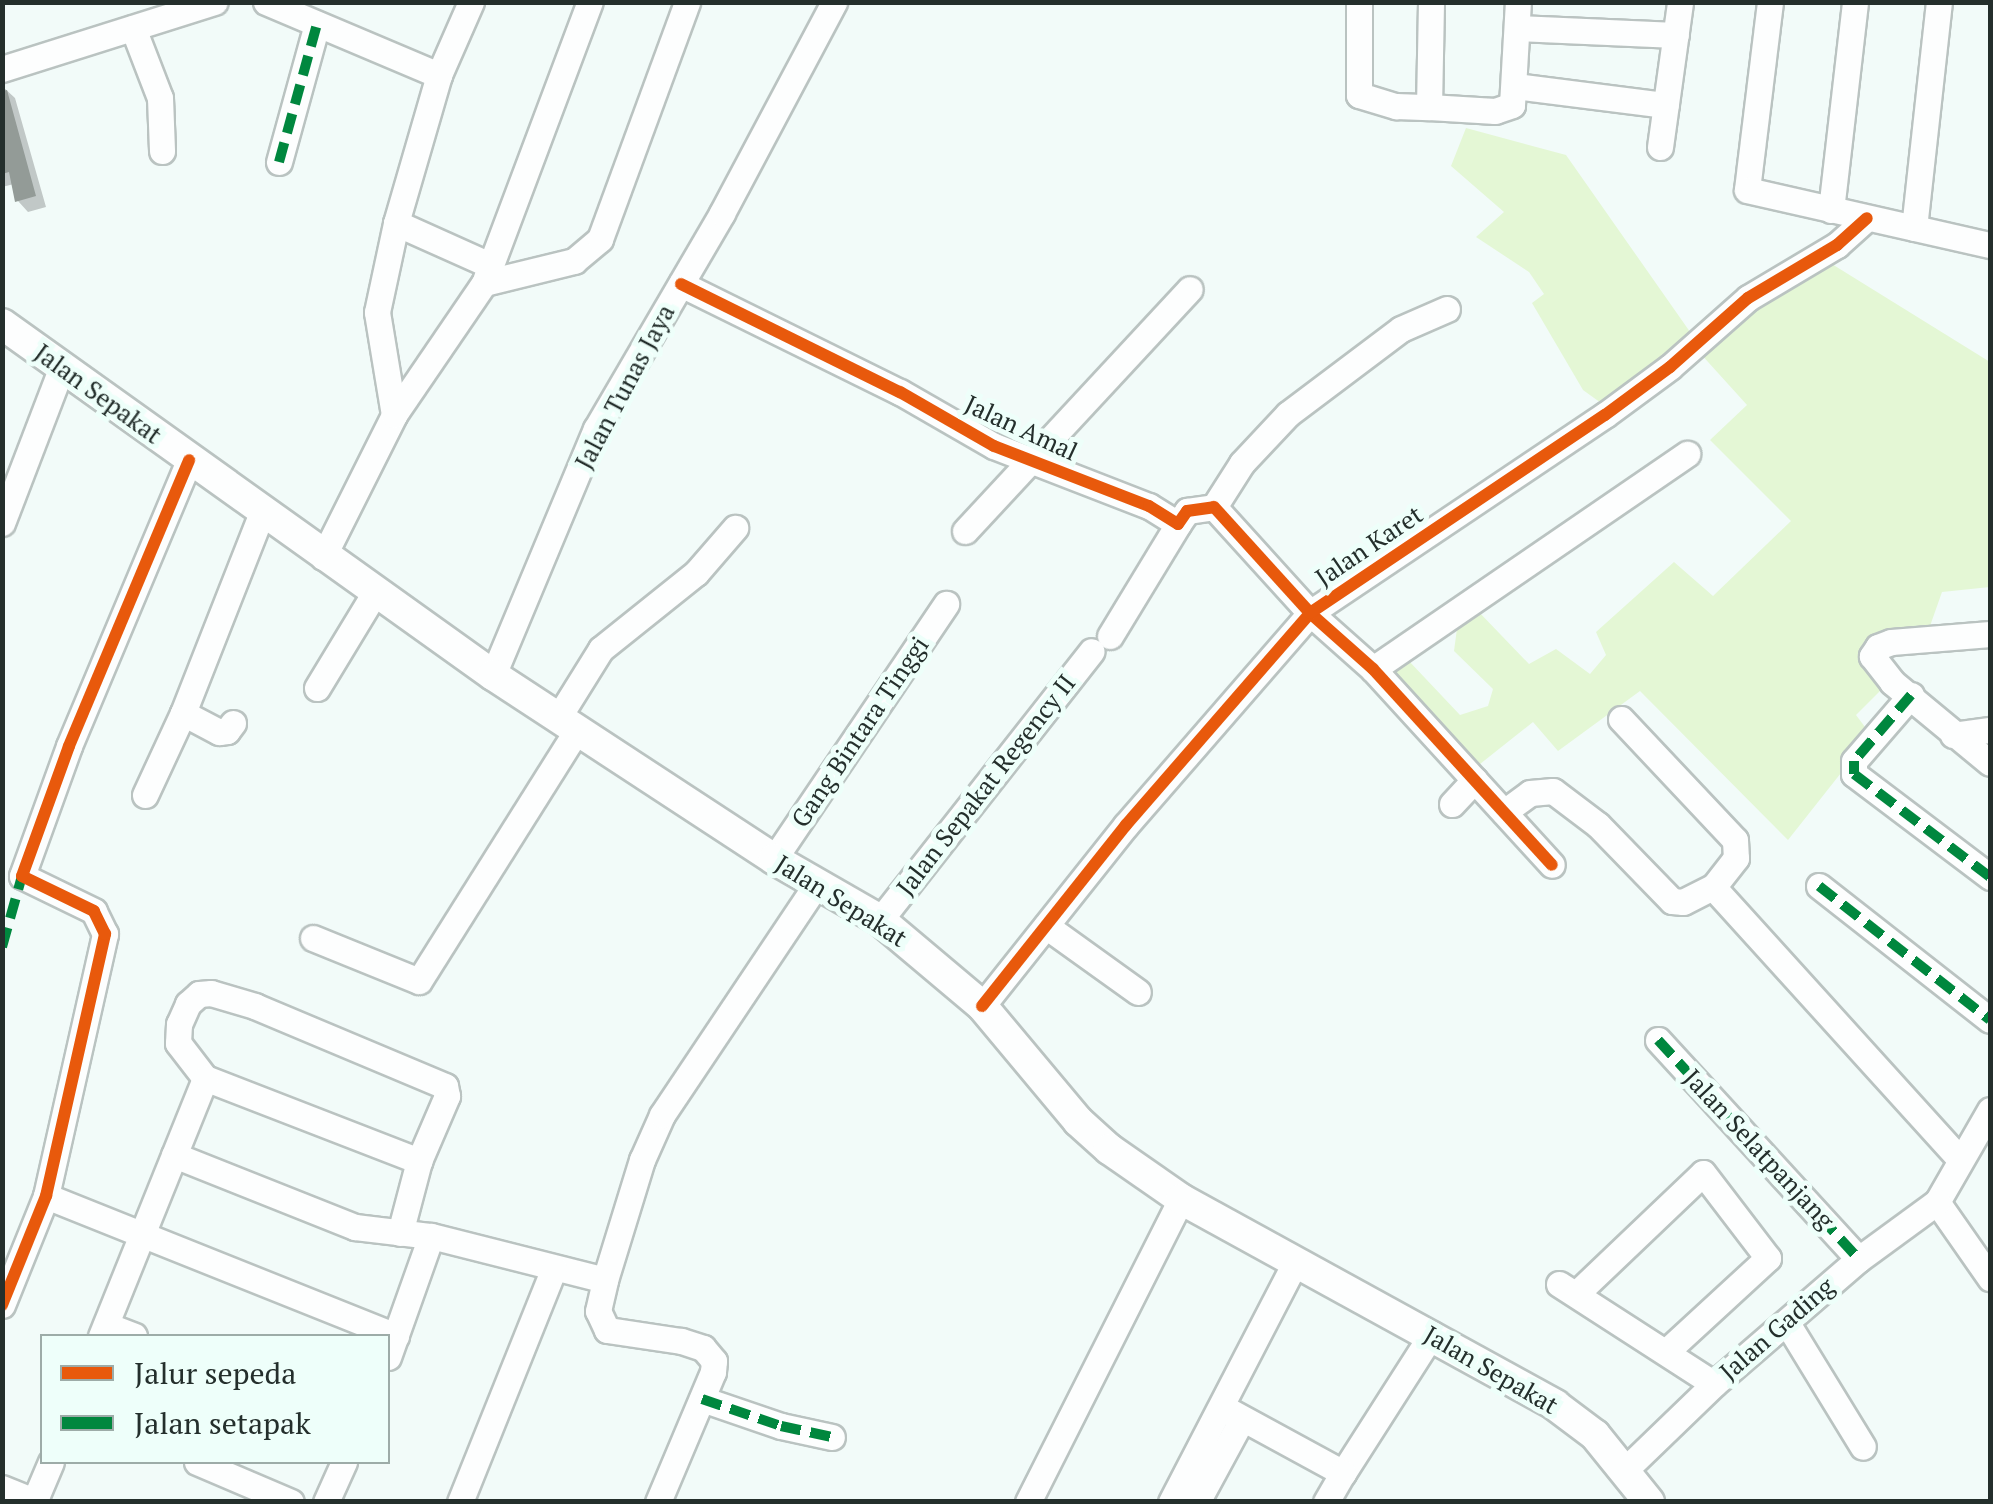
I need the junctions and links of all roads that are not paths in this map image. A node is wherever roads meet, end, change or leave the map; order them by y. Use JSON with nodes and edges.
{"nodes":[{"id":1,"x":215,"y":2,"type":"edge"},
{"id":2,"x":266,"y":2,"type":"edge"},
{"id":3,"x":472,"y":2,"type":"edge"},
{"id":4,"x":590,"y":2,"type":"edge"},
{"id":5,"x":687,"y":2,"type":"edge"},
{"id":6,"x":834,"y":2,"type":"edge"},
{"id":7,"x":1359,"y":2,"type":"edge"},
{"id":8,"x":1431,"y":2,"type":"edge"},
{"id":9,"x":1680,"y":2,"type":"edge"},
{"id":10,"x":1770,"y":2,"type":"edge"},
{"id":11,"x":1855,"y":2,"type":"edge"},
{"id":12,"x":1939,"y":2,"type":"edge"},
{"id":13,"x":134,"y":15,"type":"edge"},
{"id":14,"x":1518,"y":15,"type":"edge"},
{"id":15,"x":317,"y":24,"type":"junction"},
{"id":16,"x":1676,"y":35,"type":"junction"},
{"id":17,"x":2,"y":69,"type":"edge"},
{"id":18,"x":439,"y":76,"type":"junction"},
{"id":19,"x":1515,"y":86,"type":"junction"},
{"id":20,"x":1666,"y":105,"type":"junction"},
{"id":21,"x":1429,"y":107,"type":"junction"},
{"id":22,"x":1660,"y":147,"type":"dead end"},
{"id":23,"x":162,"y":152,"type":"dead end"},
{"id":24,"x":279,"y":162,"type":"dead end"},
{"id":25,"x":1831,"y":210,"type":"junction"},
{"id":26,"x":1868,"y":218,"type":"junction"},
{"id":27,"x":396,"y":223,"type":"junction"},
{"id":28,"x":1914,"y":228,"type":"junction"},
{"id":29,"x":1990,"y":245,"type":"edge"},
{"id":30,"x":487,"y":274,"type":"junction"},
{"id":31,"x":681,"y":284,"type":"junction"},
{"id":32,"x":1190,"y":289,"type":"dead end"},
{"id":33,"x":1447,"y":309,"type":"dead end"},
{"id":34,"x":2,"y":324,"type":"edge"},
{"id":35,"x":61,"y":368,"type":"junction"},
{"id":36,"x":394,"y":415,"type":"junction"},
{"id":37,"x":1687,"y":454,"type":"dead end"},
{"id":38,"x":189,"y":460,"type":"junction"},
{"id":39,"x":1030,"y":461,"type":"junction"},
{"id":40,"x":1214,"y":507,"type":"junction"},
{"id":41,"x":262,"y":512,"type":"junction"},
{"id":42,"x":2,"y":523,"type":"edge"},
{"id":43,"x":1178,"y":524,"type":"junction"},
{"id":44,"x":736,"y":528,"type":"dead end"},
{"id":45,"x":965,"y":531,"type":"dead end"},
{"id":46,"x":323,"y":557,"type":"junction"},
{"id":47,"x":374,"y":594,"type":"junction"},
{"id":48,"x":946,"y":604,"type":"dead end"},
{"id":49,"x":1310,"y":614,"type":"junction"},
{"id":50,"x":1990,"y":634,"type":"edge"},
{"id":51,"x":1374,"y":669,"type":"junction"},
{"id":52,"x":494,"y":675,"type":"junction"},
{"id":53,"x":316,"y":688,"type":"dead end"},
{"id":54,"x":1911,"y":696,"type":"junction"},
{"id":55,"x":182,"y":713,"type":"junction"},
{"id":56,"x":1621,"y":719,"type":"dead end"},
{"id":57,"x":233,"y":723,"type":"dead end"},
{"id":58,"x":567,"y":724,"type":"junction"},
{"id":59,"x":1990,"y":730,"type":"edge"},
{"id":60,"x":1953,"y":736,"type":"junction"},
{"id":61,"x":1990,"y":763,"type":"edge"},
{"id":62,"x":1474,"y":780,"type":"junction"},
{"id":63,"x":145,"y":795,"type":"dead end"},
{"id":64,"x":1452,"y":804,"type":"dead end"},
{"id":65,"x":1504,"y":812,"type":"junction"},
{"id":66,"x":774,"y":860,"type":"junction"},
{"id":67,"x":1552,"y":865,"type":"dead end"},
{"id":68,"x":1990,"y":877,"type":"edge"},
{"id":69,"x":816,"y":885,"type":"junction"},
{"id":70,"x":1819,"y":886,"type":"dead end"},
{"id":71,"x":1713,"y":887,"type":"junction"},
{"id":72,"x":880,"y":920,"type":"junction"},
{"id":73,"x":1046,"y":926,"type":"junction"},
{"id":74,"x":314,"y":938,"type":"dead end"},
{"id":75,"x":1138,"y":992,"type":"dead end"},
{"id":76,"x":982,"y":1006,"type":"junction"},
{"id":77,"x":1990,"y":1020,"type":"edge"},
{"id":78,"x":1658,"y":1040,"type":"dead end"},
{"id":79,"x":205,"y":1078,"type":"junction"},
{"id":80,"x":1990,"y":1110,"type":"edge"},
{"id":81,"x":174,"y":1155,"type":"junction"},
{"id":82,"x":1960,"y":1159,"type":"junction"},
{"id":83,"x":419,"y":1162,"type":"junction"},
{"id":84,"x":46,"y":1196,"type":"junction"},
{"id":85,"x":1181,"y":1200,"type":"junction"},
{"id":86,"x":1937,"y":1202,"type":"junction"},
{"id":87,"x":400,"y":1233,"type":"junction"},
{"id":88,"x":431,"y":1236,"type":"junction"},
{"id":89,"x":141,"y":1237,"type":"junction"},
{"id":90,"x":1859,"y":1258,"type":"junction"},
{"id":91,"x":1296,"y":1261,"type":"junction"},
{"id":92,"x":554,"y":1268,"type":"junction"},
{"id":93,"x":1990,"y":1278,"type":"edge"},
{"id":94,"x":605,"y":1280,"type":"junction"},
{"id":95,"x":2,"y":1305,"type":"edge"},
{"id":96,"x":1787,"y":1323,"type":"junction"},
{"id":97,"x":103,"y":1330,"type":"edge"},
{"id":98,"x":364,"y":1334,"type":"edge"},
{"id":99,"x":1432,"y":1334,"type":"junction"},
{"id":100,"x":392,"y":1346,"type":"edge"},
{"id":101,"x":1667,"y":1351,"type":"junction"},
{"id":102,"x":1714,"y":1384,"type":"junction"},
{"id":103,"x":702,"y":1399,"type":"junction"},
{"id":104,"x":1232,"y":1413,"type":"junction"},
{"id":105,"x":832,"y":1438,"type":"dead end"},
{"id":106,"x":1863,"y":1447,"type":"dead end"},
{"id":107,"x":49,"y":1464,"type":"edge"},
{"id":108,"x":202,"y":1464,"type":"edge"},
{"id":109,"x":343,"y":1464,"type":"edge"},
{"id":110,"x":1626,"y":1468,"type":"junction"},
{"id":111,"x":1343,"y":1473,"type":"junction"},
{"id":112,"x":2,"y":1488,"type":"edge"},
{"id":113,"x":35,"y":1501,"type":"edge"},
{"id":114,"x":291,"y":1502,"type":"edge"},
{"id":115,"x":326,"y":1502,"type":"edge"},
{"id":116,"x":460,"y":1502,"type":"edge"},
{"id":117,"x":658,"y":1502,"type":"edge"},
{"id":118,"x":1028,"y":1502,"type":"edge"},
{"id":119,"x":1171,"y":1502,"type":"edge"},
{"id":120,"x":1198,"y":1502,"type":"edge"},
{"id":121,"x":1326,"y":1502,"type":"edge"},
{"id":122,"x":1650,"y":1502,"type":"edge"}],
"edges":[{"from":1,"to":13,"type":"street"},
{"from":2,"to":15,"type":"street"},
{"from":3,"to":18,"type":"street"},
{"from":4,"to":30,"type":"street"},
{"from":5,"to":30,"type":"street"},
{"from":6,"to":31,"type":"street","name":"Jalan Tunas Jaya"},
{"from":7,"to":21,"type":"street"},
{"from":8,"to":21,"type":"street"},
{"from":9,"to":16,"type":"street"},
{"from":10,"to":25,"type":"street"},
{"from":11,"to":25,"type":"street"},
{"from":12,"to":28,"type":"street"},
{"from":13,"to":17,"type":"street"},
{"from":13,"to":23,"type":"street"},
{"from":14,"to":16,"type":"street"},
{"from":14,"to":19,"type":"street"},
{"from":15,"to":18,"type":"street"},
{"from":15,"to":24,"type":"street"},
{"from":16,"to":20,"type":"street"},
{"from":18,"to":27,"type":"street"},
{"from":19,"to":20,"type":"street"},
{"from":19,"to":21,"type":"street"},
{"from":20,"to":22,"type":"street"},
{"from":25,"to":26,"type":"street"},
{"from":26,"to":28,"type":"street"},
{"from":26,"to":49,"type":"street","name":"Jalan Karet"},
{"from":27,"to":30,"type":"street"},
{"from":27,"to":36,"type":"street"},
{"from":28,"to":29,"type":"street"},
{"from":30,"to":36,"type":"street"},
{"from":31,"to":39,"type":"street","name":"Jalan Amal"},
{"from":31,"to":52,"type":"street","name":"Jalan Tunas Jaya"},
{"from":32,"to":39,"type":"street"},
{"from":33,"to":40,"type":"street"},
{"from":34,"to":35,"type":"main road","name":"Jalan Sepakat"},
{"from":35,"to":38,"type":"main road","name":"Jalan Sepakat"},
{"from":35,"to":42,"type":"street"},
{"from":36,"to":46,"type":"street"},
{"from":37,"to":51,"type":"street"},
{"from":38,"to":41,"type":"main road","name":"Jalan Sepakat"},
{"from":38,"to":84,"type":"street"},
{"from":39,"to":43,"type":"street","name":"Jalan Amal"},
{"from":39,"to":45,"type":"street"},
{"from":40,"to":43,"type":"street"},
{"from":40,"to":49,"type":"street"},
{"from":41,"to":46,"type":"main road","name":"Jalan Sepakat"},
{"from":41,"to":55,"type":"street"},
{"from":43,"to":72,"type":"street","name":"Jalan Sepakat Regency II"},
{"from":44,"to":58,"type":"street"},
{"from":46,"to":47,"type":"main road","name":"Jalan Sepakat"},
{"from":47,"to":52,"type":"main road","name":"Jalan Sepakat"},
{"from":47,"to":53,"type":"street"},
{"from":48,"to":66,"type":"street","name":"Gang Bintara Tinggi"},
{"from":49,"to":51,"type":"street"},
{"from":49,"to":73,"type":"street","name":"Jalan Karet"},
{"from":50,"to":54,"type":"street"},
{"from":51,"to":62,"type":"street"},
{"from":52,"to":58,"type":"main road","name":"Jalan Sepakat"},
{"from":54,"to":60,"type":"street"},
{"from":54,"to":68,"type":"street"},
{"from":55,"to":57,"type":"street"},
{"from":55,"to":63,"type":"street"},
{"from":56,"to":71,"type":"street"},
{"from":58,"to":66,"type":"main road","name":"Jalan Sepakat"},
{"from":58,"to":74,"type":"street"},
{"from":59,"to":60,"type":"street"},
{"from":60,"to":61,"type":"street"},
{"from":62,"to":64,"type":"street"},
{"from":62,"to":65,"type":"street"},
{"from":65,"to":67,"type":"street"},
{"from":65,"to":71,"type":"street"},
{"from":66,"to":69,"type":"main road","name":"Jalan Sepakat"},
{"from":69,"to":72,"type":"main road","name":"Jalan Sepakat"},
{"from":69,"to":94,"type":"street"},
{"from":70,"to":77,"type":"street"},
{"from":71,"to":82,"type":"street"},
{"from":72,"to":76,"type":"main road","name":"Jalan Sepakat"},
{"from":73,"to":75,"type":"street"},
{"from":73,"to":76,"type":"street","name":"Jalan Karet"},
{"from":76,"to":85,"type":"main road","name":"Jalan Sepakat"},
{"from":78,"to":90,"type":"street","name":"Jalan Selatpanjang"},
{"from":79,"to":81,"type":"street"},
{"from":79,"to":83,"type":"street"},
{"from":79,"to":83,"type":"street"},
{"from":80,"to":82,"type":"street"},
{"from":81,"to":87,"type":"street"},
{"from":81,"to":89,"type":"street"},
{"from":82,"to":86,"type":"street"},
{"from":83,"to":87,"type":"street"},
{"from":84,"to":89,"type":"street"},
{"from":84,"to":95,"type":"street"},
{"from":85,"to":91,"type":"main road","name":"Jalan Sepakat"},
{"from":85,"to":118,"type":"street"},
{"from":86,"to":90,"type":"street","name":"Jalan Gading"},
{"from":86,"to":93,"type":"street"},
{"from":87,"to":88,"type":"street"},
{"from":88,"to":92,"type":"street"},
{"from":88,"to":100,"type":"street"},
{"from":89,"to":97,"type":"street"},
{"from":89,"to":98,"type":"street"},
{"from":90,"to":96,"type":"street","name":"Jalan Gading"},
{"from":91,"to":99,"type":"main road","name":"Jalan Sepakat"},
{"from":91,"to":104,"type":"street"},
{"from":92,"to":94,"type":"street"},
{"from":92,"to":116,"type":"street"},
{"from":94,"to":103,"type":"street"},
{"from":96,"to":102,"type":"street","name":"Jalan Gading"},
{"from":96,"to":106,"type":"street"},
{"from":99,"to":110,"type":"main road","name":"Jalan Sepakat"},
{"from":99,"to":111,"type":"street"},
{"from":101,"to":101,"type":"street"},
{"from":101,"to":102,"type":"street"},
{"from":102,"to":110,"type":"street","name":"Jalan Gading"},
{"from":103,"to":105,"type":"street"},
{"from":103,"to":117,"type":"street"},
{"from":104,"to":111,"type":"street"},
{"from":104,"to":119,"type":"street"},
{"from":104,"to":120,"type":"street"},
{"from":107,"to":113,"type":"street"},
{"from":108,"to":114,"type":"street"},
{"from":109,"to":115,"type":"street"},
{"from":110,"to":122,"type":"main road","name":"Jalan Sepakat"},
{"from":111,"to":121,"type":"street"},
{"from":112,"to":113,"type":"street"}]}
